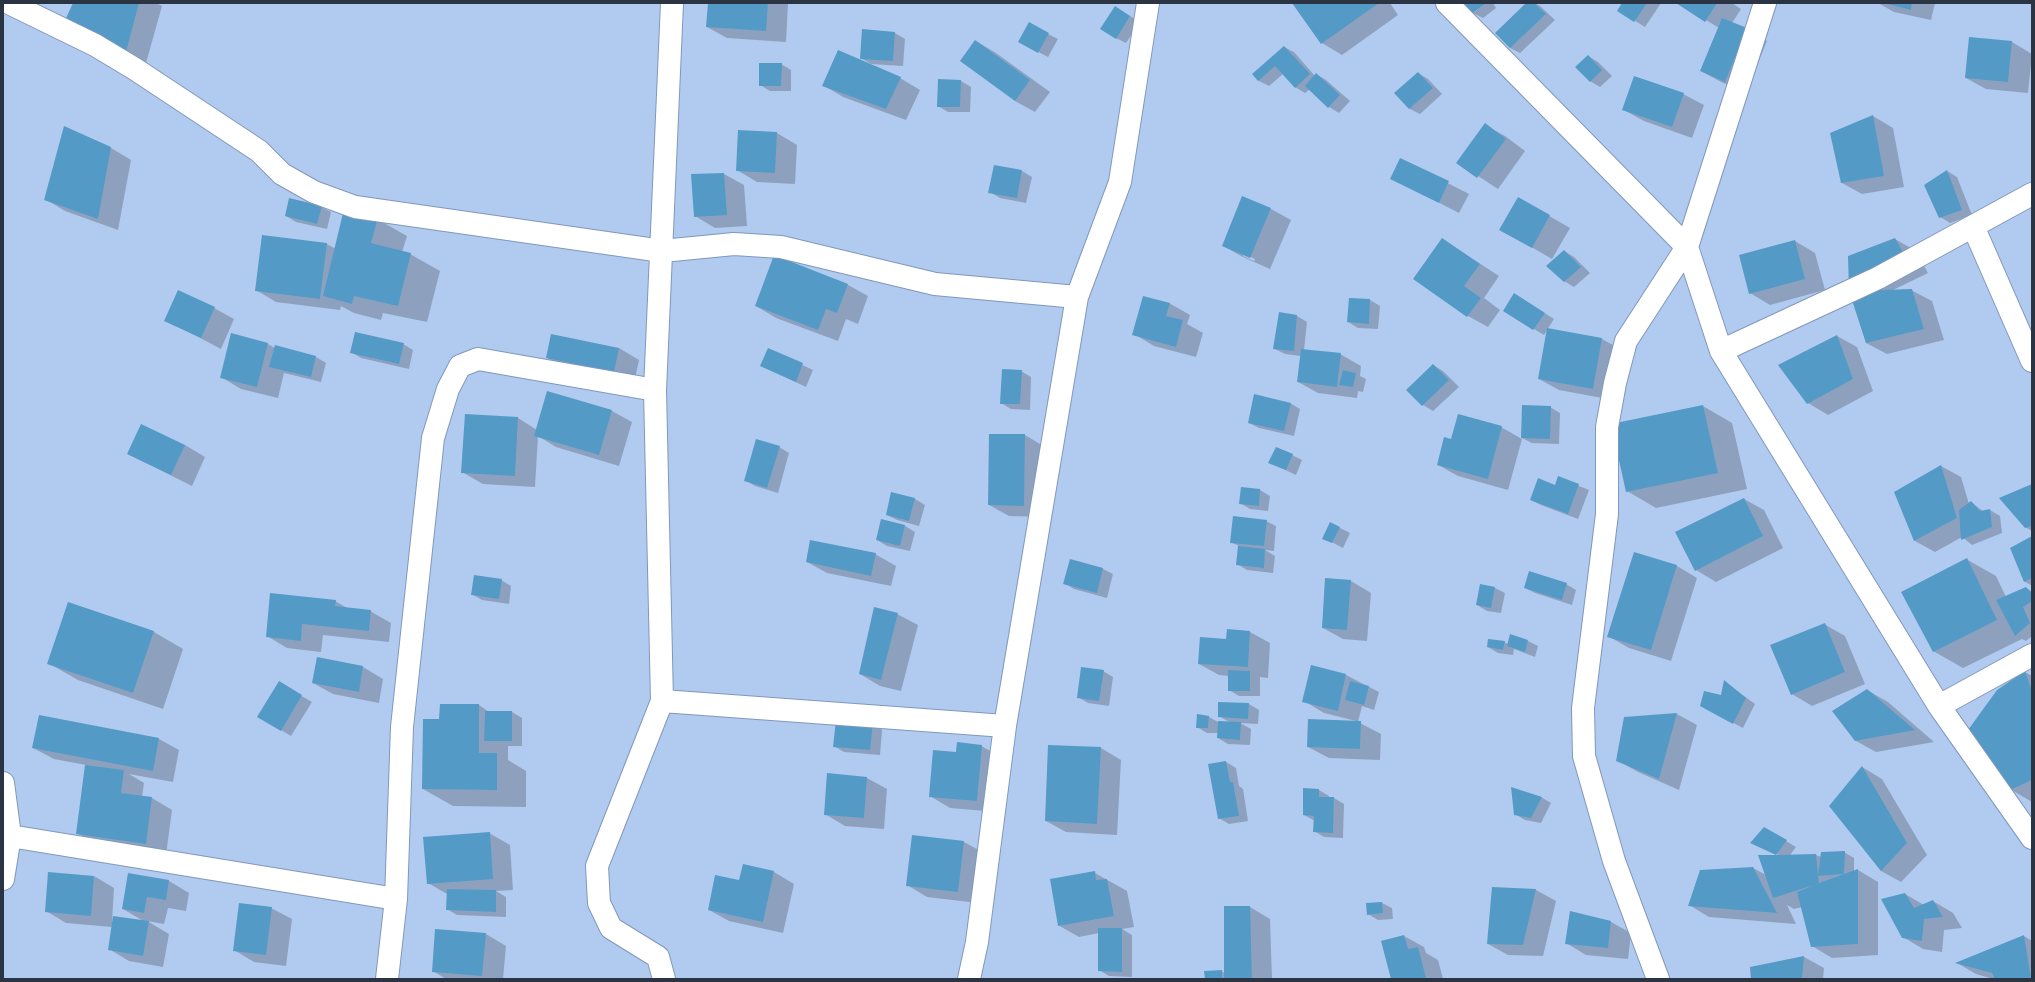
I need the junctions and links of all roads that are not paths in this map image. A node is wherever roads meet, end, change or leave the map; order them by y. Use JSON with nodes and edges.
{"nodes":[{"id":1,"x":9,"y":3,"type":"edge"},
{"id":2,"x":672,"y":3,"type":"edge"},
{"id":3,"x":1148,"y":3,"type":"edge"},
{"id":4,"x":1446,"y":3,"type":"edge"},
{"id":5,"x":1765,"y":3,"type":"edge"},
{"id":6,"x":2032,"y":194,"type":"edge"},
{"id":7,"x":1973,"y":226,"type":"junction"},
{"id":8,"x":1687,"y":247,"type":"junction"},
{"id":9,"x":662,"y":251,"type":"junction"},
{"id":10,"x":1077,"y":297,"type":"junction"},
{"id":11,"x":1721,"y":351,"type":"junction"},
{"id":12,"x":2032,"y":361,"type":"edge"},
{"id":13,"x":655,"y":390,"type":"junction"},
{"id":14,"x":2032,"y":655,"type":"edge"},
{"id":15,"x":662,"y":701,"type":"junction"},
{"id":16,"x":1939,"y":706,"type":"junction"},
{"id":17,"x":1006,"y":726,"type":"junction"},
{"id":18,"x":3,"y":783,"type":"edge"},
{"id":19,"x":10,"y":836,"type":"junction"},
{"id":20,"x":2032,"y":838,"type":"edge"},
{"id":21,"x":3,"y":879,"type":"edge"},
{"id":22,"x":396,"y":899,"type":"junction"},
{"id":23,"x":387,"y":979,"type":"edge"},
{"id":24,"x":664,"y":979,"type":"edge"},
{"id":25,"x":969,"y":979,"type":"edge"},
{"id":26,"x":1658,"y":979,"type":"edge"}],
"edges":[{"from":1,"to":9,"type":"street"},
{"from":2,"to":9,"type":"street"},
{"from":3,"to":10,"type":"street"},
{"from":4,"to":8,"type":"street"},
{"from":5,"to":8,"type":"street"},
{"from":6,"to":7,"type":"street"},
{"from":7,"to":11,"type":"street"},
{"from":7,"to":12,"type":"street"},
{"from":8,"to":11,"type":"street"},
{"from":8,"to":26,"type":"street"},
{"from":9,"to":10,"type":"street"},
{"from":9,"to":13,"type":"street"},
{"from":10,"to":17,"type":"street"},
{"from":11,"to":16,"type":"street"},
{"from":13,"to":15,"type":"street"},
{"from":13,"to":22,"type":"street"},
{"from":14,"to":16,"type":"street"},
{"from":15,"to":17,"type":"street"},
{"from":15,"to":24,"type":"street"},
{"from":16,"to":20,"type":"street"},
{"from":17,"to":25,"type":"street"},
{"from":18,"to":19,"type":"street"},
{"from":19,"to":21,"type":"street"},
{"from":19,"to":22,"type":"street"},
{"from":22,"to":23,"type":"street"}]}
